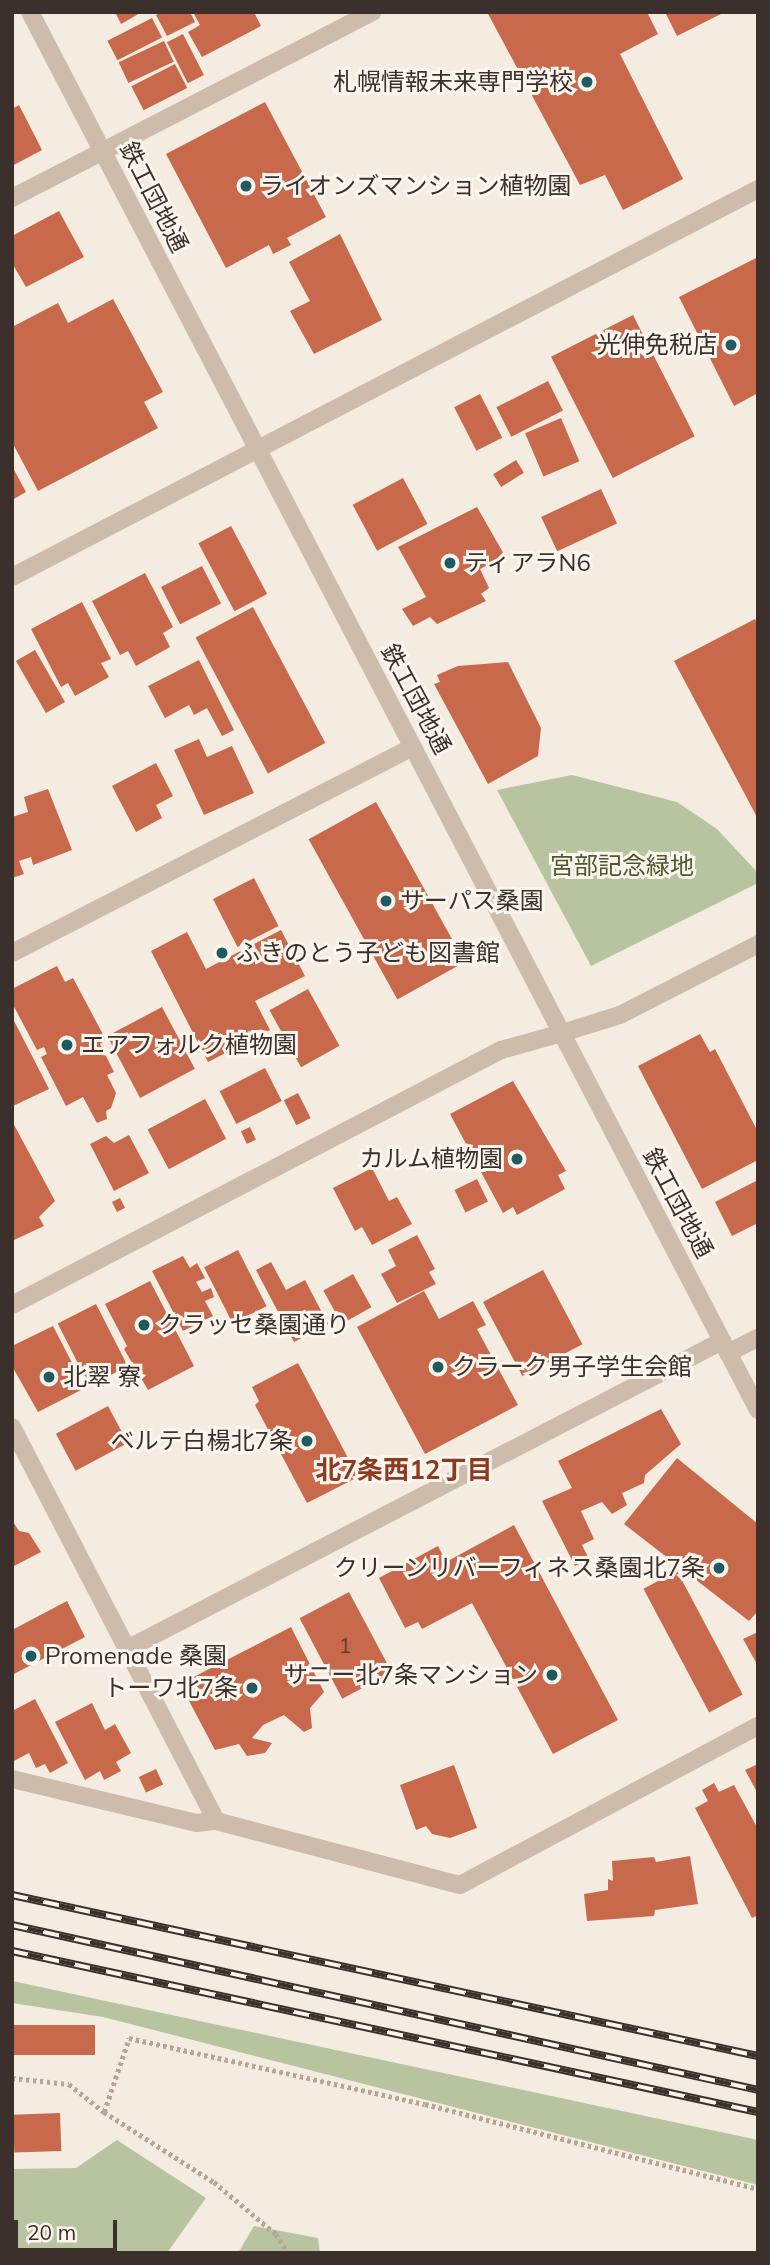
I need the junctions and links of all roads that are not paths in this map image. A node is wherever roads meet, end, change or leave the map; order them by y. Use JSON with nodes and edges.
{"nodes":[{"id":1,"x":30,"y":12,"type":"edge"},
{"id":2,"x":373,"y":12,"type":"edge"},
{"id":3,"x":103,"y":150,"type":"junction"},
{"id":4,"x":758,"y":189,"type":"edge"},
{"id":5,"x":12,"y":198,"type":"edge"},
{"id":6,"x":257,"y":448,"type":"junction"},
{"id":7,"x":12,"y":577,"type":"edge"},
{"id":8,"x":413,"y":747,"type":"junction"},
{"id":9,"x":758,"y":944,"type":"edge"},
{"id":10,"x":12,"y":953,"type":"edge"},
{"id":11,"x":562,"y":1033,"type":"junction"},
{"id":12,"x":12,"y":1305,"type":"edge"},
{"id":13,"x":758,"y":1338,"type":"edge"},
{"id":14,"x":725,"y":1347,"type":"junction"},
{"id":15,"x":758,"y":1410,"type":"edge"},
{"id":16,"x":12,"y":1427,"type":"edge"},
{"id":17,"x":127,"y":1648,"type":"junction"},
{"id":18,"x":758,"y":1726,"type":"edge"},
{"id":19,"x":12,"y":1779,"type":"edge"},
{"id":20,"x":216,"y":1821,"type":"junction"}],
"edges":[{"from":1,"to":3,"type":"street","name":"鉄工団地通"},
{"from":2,"to":3,"type":"street"},
{"from":3,"to":5,"type":"street"},
{"from":3,"to":6,"type":"street","name":"鉄工団地通"},
{"from":4,"to":6,"type":"street"},
{"from":6,"to":7,"type":"street"},
{"from":6,"to":8,"type":"street","name":"鉄工団地通"},
{"from":8,"to":10,"type":"street"},
{"from":8,"to":11,"type":"street","name":"鉄工団地通"},
{"from":9,"to":11,"type":"street"},
{"from":11,"to":12,"type":"street"},
{"from":11,"to":14,"type":"street","name":"鉄工団地通"},
{"from":13,"to":14,"type":"street"},
{"from":14,"to":15,"type":"street","name":"鉄工団地通"},
{"from":14,"to":17,"type":"street"},
{"from":16,"to":17,"type":"street"},
{"from":17,"to":20,"type":"street"},
{"from":18,"to":20,"type":"street"},
{"from":19,"to":20,"type":"street"}]}
